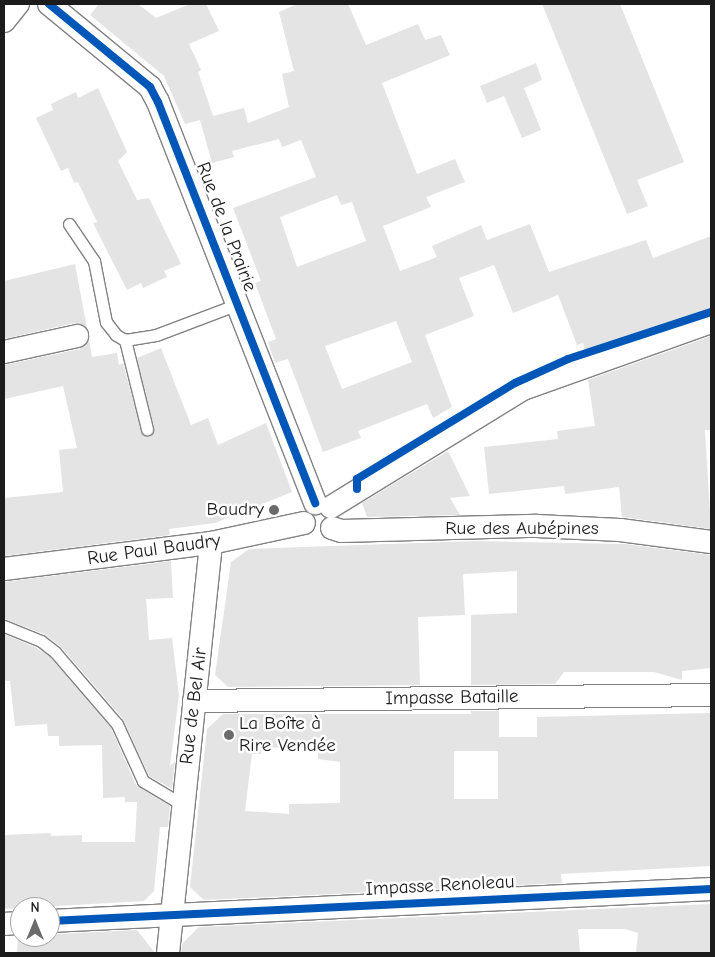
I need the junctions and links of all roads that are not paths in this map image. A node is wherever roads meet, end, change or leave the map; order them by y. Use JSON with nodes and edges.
{"nodes":[{"id":1,"x":18,"y":4,"type":"edge"},
{"id":2,"x":49,"y":4,"type":"edge"},
{"id":3,"x":4,"y":21,"type":"edge"},
{"id":4,"x":69,"y":224,"type":"dead end"},
{"id":5,"x":238,"y":304,"type":"junction"},
{"id":6,"x":711,"y":322,"type":"edge"},
{"id":7,"x":76,"y":336,"type":"dead end"},
{"id":8,"x":125,"y":340,"type":"junction"},
{"id":9,"x":4,"y":352,"type":"edge"},
{"id":10,"x":147,"y":429,"type":"dead end"},
{"id":11,"x":326,"y":513,"type":"junction"},
{"id":12,"x":304,"y":523,"type":"joint"},
{"id":13,"x":711,"y":542,"type":"edge"},
{"id":14,"x":211,"y":543,"type":"junction"},
{"id":15,"x":4,"y":569,"type":"edge"},
{"id":16,"x":4,"y":626,"type":"edge"},
{"id":17,"x":711,"y":695,"type":"edge"},
{"id":18,"x":194,"y":701,"type":"junction"},
{"id":19,"x":183,"y":801,"type":"junction"},
{"id":20,"x":711,"y":889,"type":"edge"},
{"id":21,"x":171,"y":916,"type":"junction"},
{"id":22,"x":60,"y":921,"type":"edge"},
{"id":23,"x":168,"y":953,"type":"edge"}],
"edges":[{"from":1,"to":3,"type":"street"},
{"from":2,"to":5,"type":"street","name":"Rue de la Prairie"},
{"from":4,"to":8,"type":"lane"},
{"from":5,"to":8,"type":"lane"},
{"from":5,"to":11,"type":"street","name":"Rue de la Prairie"},
{"from":6,"to":11,"type":"street"},
{"from":7,"to":9,"type":"street"},
{"from":8,"to":10,"type":"lane"},
{"from":11,"to":12,"type":"street","name":"Rue des Aubépines"},
{"from":11,"to":13,"type":"street","name":"Rue des Aubépines"},
{"from":12,"to":14,"type":"street","name":"Rue Paul Baudry"},
{"from":14,"to":15,"type":"street","name":"Rue Paul Baudry"},
{"from":14,"to":18,"type":"street","name":"Rue de Bel Air"},
{"from":16,"to":19,"type":"lane"},
{"from":17,"to":18,"type":"street","name":"Impasse Bataille"},
{"from":18,"to":19,"type":"street","name":"Rue de Bel Air"},
{"from":19,"to":21,"type":"street","name":"Rue de Bel Air"},
{"from":20,"to":21,"type":"street","name":"Impasse Renoleau"},
{"from":21,"to":22,"type":"street","name":"Impasse Renoleau"},
{"from":21,"to":23,"type":"street","name":"Rue de Bel Air"}]}
